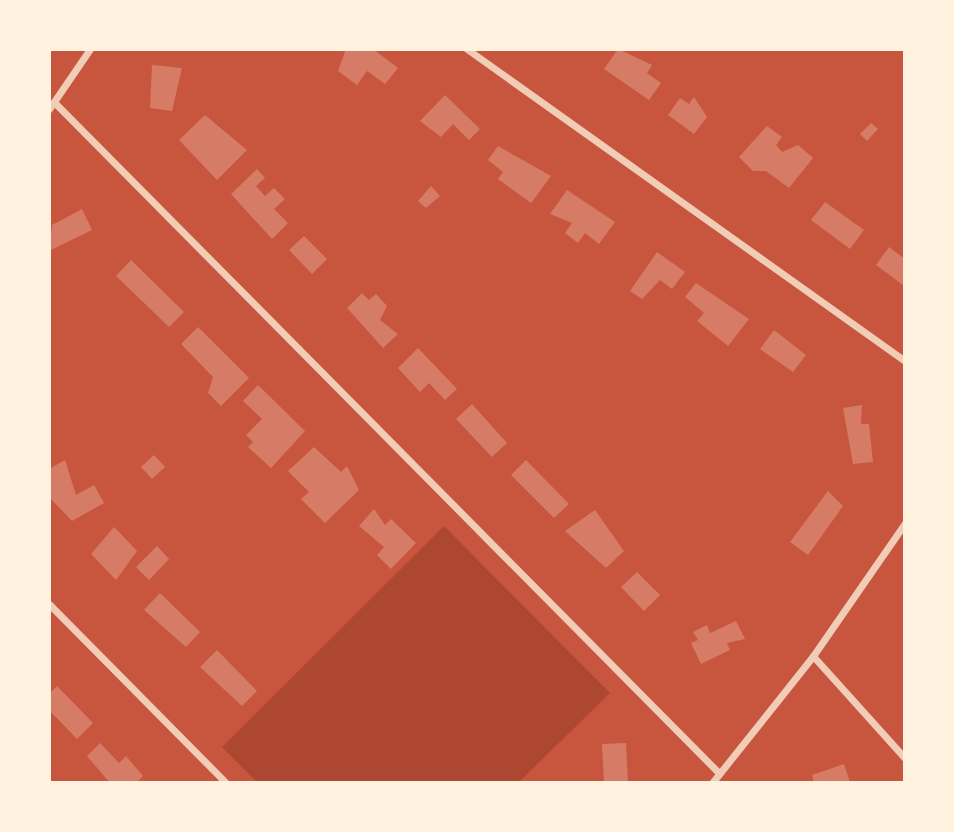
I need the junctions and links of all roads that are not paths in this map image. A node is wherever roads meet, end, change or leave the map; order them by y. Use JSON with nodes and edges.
{"nodes":[{"id":1,"x":90,"y":49,"type":"edge"},
{"id":2,"x":467,"y":49,"type":"edge"},
{"id":3,"x":54,"y":102,"type":"junction"},
{"id":4,"x":49,"y":109,"type":"edge"},
{"id":5,"x":905,"y":361,"type":"edge"},
{"id":6,"x":905,"y":523,"type":"edge"},
{"id":7,"x":49,"y":604,"type":"edge"},
{"id":8,"x":813,"y":656,"type":"junction"},
{"id":9,"x":905,"y":758,"type":"edge"},
{"id":10,"x":719,"y":772,"type":"junction"},
{"id":11,"x":226,"y":783,"type":"edge"},
{"id":12,"x":712,"y":783,"type":"edge"}],
"edges":[{"from":1,"to":3,"type":"street"},
{"from":2,"to":5,"type":"street"},
{"from":3,"to":4,"type":"street"},
{"from":3,"to":10,"type":"street"},
{"from":6,"to":8,"type":"street"},
{"from":7,"to":11,"type":"street"},
{"from":8,"to":9,"type":"street"},
{"from":8,"to":10,"type":"street"},
{"from":10,"to":12,"type":"street"}]}
